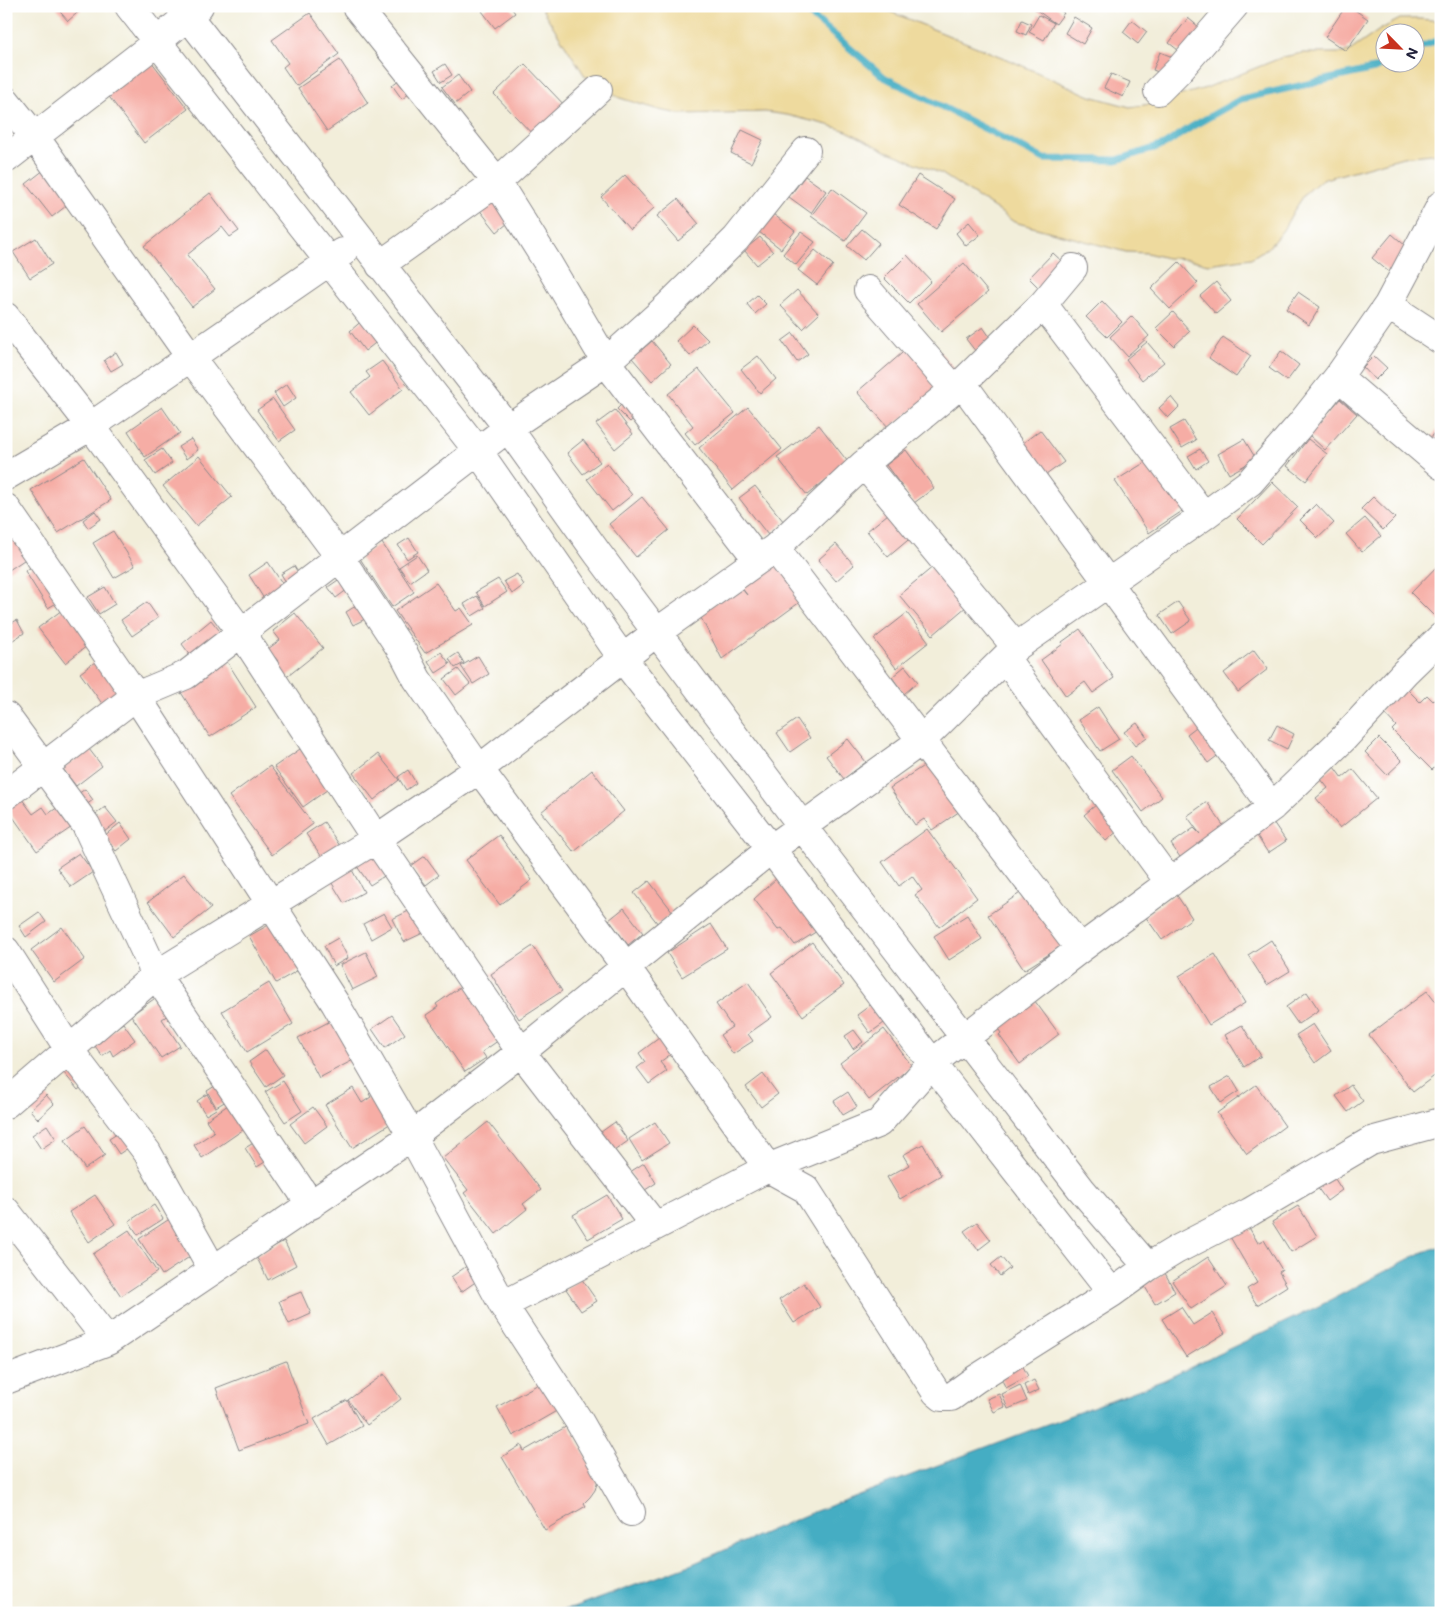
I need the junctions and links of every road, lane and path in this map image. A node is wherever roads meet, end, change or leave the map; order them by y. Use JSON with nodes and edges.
{"nodes":[{"id":1,"x":129,"y":6,"type":"edge"},
{"id":2,"x":356,"y":6,"type":"edge"},
{"id":3,"x":1234,"y":6,"type":"edge"},
{"id":4,"x":189,"y":9,"type":"edge"},
{"id":5,"x":157,"y":42,"type":"junction"},
{"id":6,"x":598,"y":90,"type":"dead end"},
{"id":7,"x":1158,"y":91,"type":"dead end"},
{"id":8,"x":6,"y":101,"type":"edge"},
{"id":9,"x":35,"y":137,"type":"junction"},
{"id":10,"x":806,"y":151,"type":"dead end"},
{"id":11,"x":6,"y":159,"type":"edge"},
{"id":12,"x":497,"y":182,"type":"junction"},
{"id":13,"x":1441,"y":205,"type":"edge"},
{"id":14,"x":360,"y":239,"type":"junction"},
{"id":15,"x":330,"y":263,"type":"junction"},
{"id":16,"x":380,"y":265,"type":"junction"},
{"id":17,"x":1074,"y":268,"type":"dead end"},
{"id":18,"x":868,"y":290,"type":"dead end"},
{"id":19,"x":1043,"y":304,"type":"junction"},
{"id":20,"x":1388,"y":305,"type":"junction"},
{"id":21,"x":6,"y":317,"type":"edge"},
{"id":22,"x":1441,"y":340,"type":"edge"},
{"id":23,"x":191,"y":358,"type":"junction"},
{"id":24,"x":606,"y":362,"type":"junction"},
{"id":25,"x":1338,"y":377,"type":"junction"},
{"id":26,"x":958,"y":386,"type":"junction"},
{"id":27,"x":91,"y":426,"type":"junction"},
{"id":28,"x":508,"y":428,"type":"junction"},
{"id":29,"x":478,"y":451,"type":"junction"},
{"id":30,"x":864,"y":464,"type":"junction"},
{"id":31,"x":1441,"y":465,"type":"edge"},
{"id":32,"x":6,"y":476,"type":"edge"},
{"id":33,"x":6,"y":508,"type":"edge"},
{"id":34,"x":1204,"y":516,"type":"junction"},
{"id":35,"x":766,"y":554,"type":"junction"},
{"id":36,"x":339,"y":556,"type":"junction"},
{"id":37,"x":1108,"y":584,"type":"junction"},
{"id":38,"x":241,"y":632,"type":"junction"},
{"id":39,"x":657,"y":632,"type":"junction"},
{"id":40,"x":1441,"y":637,"type":"edge"},
{"id":41,"x":1010,"y":653,"type":"junction"},
{"id":42,"x":623,"y":659,"type":"junction"},
{"id":43,"x":136,"y":696,"type":"junction"},
{"id":44,"x":6,"y":716,"type":"edge"},
{"id":45,"x":921,"y":741,"type":"junction"},
{"id":46,"x":44,"y":766,"type":"junction"},
{"id":47,"x":479,"y":769,"type":"junction"},
{"id":48,"x":6,"y":795,"type":"edge"},
{"id":49,"x":1272,"y":808,"type":"junction"},
{"id":50,"x":802,"y":826,"type":"junction"},
{"id":51,"x":376,"y":839,"type":"junction"},
{"id":52,"x":771,"y":849,"type":"junction"},
{"id":53,"x":1170,"y":882,"type":"junction"},
{"id":54,"x":270,"y":904,"type":"junction"},
{"id":55,"x":1080,"y":949,"type":"junction"},
{"id":56,"x":6,"y":951,"type":"edge"},
{"id":57,"x":626,"y":967,"type":"junction"},
{"id":58,"x":156,"y":976,"type":"junction"},
{"id":59,"x":965,"y":1038,"type":"junction"},
{"id":60,"x":70,"y":1051,"type":"junction"},
{"id":61,"x":522,"y":1052,"type":"junction"},
{"id":62,"x":932,"y":1063,"type":"junction"},
{"id":63,"x":6,"y":1104,"type":"edge"},
{"id":64,"x":1441,"y":1122,"type":"edge"},
{"id":65,"x":412,"y":1136,"type":"junction"},
{"id":66,"x":768,"y":1168,"type":"junction"},
{"id":67,"x":1080,"y":1189,"type":"junction"},
{"id":68,"x":311,"y":1205,"type":"junction"},
{"id":69,"x":6,"y":1211,"type":"edge"},
{"id":70,"x":1050,"y":1213,"type":"junction"},
{"id":71,"x":655,"y":1226,"type":"junction"},
{"id":72,"x":1148,"y":1267,"type":"junction"},
{"id":73,"x":213,"y":1270,"type":"junction"},
{"id":74,"x":1112,"y":1292,"type":"junction"},
{"id":75,"x":502,"y":1305,"type":"junction"},
{"id":76,"x":108,"y":1341,"type":"junction"},
{"id":77,"x":6,"y":1380,"type":"edge"},
{"id":78,"x":631,"y":1512,"type":"dead end"}],
"edges":[{"from":1,"to":5,"type":"street"},
{"from":2,"to":12,"type":"street"},
{"from":3,"to":7,"type":"street"},
{"from":4,"to":5,"type":"street"},
{"from":4,"to":14,"type":"street"},
{"from":5,"to":9,"type":"street"},
{"from":5,"to":15,"type":"street"},
{"from":6,"to":12,"type":"street"},
{"from":8,"to":9,"type":"street"},
{"from":9,"to":11,"type":"street"},
{"from":9,"to":23,"type":"street"},
{"from":10,"to":24,"type":"street"},
{"from":12,"to":16,"type":"street"},
{"from":12,"to":24,"type":"street"},
{"from":13,"to":20,"type":"street"},
{"from":14,"to":15,"type":"street"},
{"from":14,"to":16,"type":"street"},
{"from":15,"to":23,"type":"street"},
{"from":15,"to":29,"type":"street"},
{"from":16,"to":28,"type":"street"},
{"from":17,"to":19,"type":"street"},
{"from":18,"to":26,"type":"street"},
{"from":19,"to":26,"type":"street"},
{"from":19,"to":34,"type":"street"},
{"from":20,"to":22,"type":"street"},
{"from":20,"to":25,"type":"street"},
{"from":21,"to":27,"type":"street"},
{"from":23,"to":27,"type":"street"},
{"from":23,"to":36,"type":"street"},
{"from":24,"to":28,"type":"street"},
{"from":24,"to":35,"type":"street"},
{"from":25,"to":31,"type":"street"},
{"from":25,"to":34,"type":"street"},
{"from":26,"to":30,"type":"street"},
{"from":26,"to":37,"type":"street"},
{"from":27,"to":32,"type":"street"},
{"from":27,"to":38,"type":"street"},
{"from":28,"to":29,"type":"street"},
{"from":28,"to":39,"type":"street"},
{"from":29,"to":36,"type":"street"},
{"from":29,"to":42,"type":"street"},
{"from":30,"to":35,"type":"street"},
{"from":30,"to":41,"type":"street"},
{"from":33,"to":43,"type":"street"},
{"from":34,"to":37,"type":"street"},
{"from":35,"to":39,"type":"street"},
{"from":35,"to":45,"type":"street"},
{"from":36,"to":38,"type":"street"},
{"from":36,"to":47,"type":"street"},
{"from":37,"to":41,"type":"street"},
{"from":37,"to":49,"type":"street"},
{"from":38,"to":43,"type":"street"},
{"from":38,"to":51,"type":"street"},
{"from":39,"to":42,"type":"street"},
{"from":39,"to":50,"type":"street"},
{"from":40,"to":49,"type":"street"},
{"from":41,"to":45,"type":"street"},
{"from":41,"to":53,"type":"street"},
{"from":42,"to":47,"type":"street"},
{"from":42,"to":52,"type":"street"},
{"from":43,"to":46,"type":"street"},
{"from":43,"to":54,"type":"street"},
{"from":44,"to":46,"type":"street"},
{"from":45,"to":50,"type":"street"},
{"from":45,"to":55,"type":"street"},
{"from":46,"to":48,"type":"street"},
{"from":46,"to":58,"type":"street"},
{"from":47,"to":51,"type":"street"},
{"from":47,"to":57,"type":"street"},
{"from":49,"to":53,"type":"street"},
{"from":50,"to":52,"type":"street"},
{"from":50,"to":59,"type":"street"},
{"from":51,"to":54,"type":"street"},
{"from":51,"to":61,"type":"street"},
{"from":52,"to":57,"type":"street"},
{"from":52,"to":62,"type":"street"},
{"from":53,"to":55,"type":"street"},
{"from":54,"to":58,"type":"street"},
{"from":54,"to":65,"type":"street"},
{"from":55,"to":59,"type":"street"},
{"from":56,"to":60,"type":"street"},
{"from":57,"to":61,"type":"street"},
{"from":57,"to":66,"type":"street"},
{"from":58,"to":60,"type":"street"},
{"from":58,"to":68,"type":"street"},
{"from":59,"to":62,"type":"street"},
{"from":59,"to":67,"type":"street"},
{"from":60,"to":63,"type":"street"},
{"from":60,"to":73,"type":"street"},
{"from":61,"to":65,"type":"street"},
{"from":61,"to":71,"type":"street"},
{"from":62,"to":66,"type":"street"},
{"from":62,"to":70,"type":"street"},
{"from":64,"to":72,"type":"street"},
{"from":65,"to":68,"type":"street"},
{"from":65,"to":75,"type":"street"},
{"from":66,"to":71,"type":"street"},
{"from":66,"to":74,"type":"street"},
{"from":67,"to":70,"type":"street"},
{"from":67,"to":72,"type":"street"},
{"from":68,"to":73,"type":"street"},
{"from":69,"to":76,"type":"street"},
{"from":70,"to":74,"type":"street"},
{"from":71,"to":75,"type":"street"},
{"from":72,"to":74,"type":"street"},
{"from":73,"to":76,"type":"street"},
{"from":75,"to":78,"type":"street"},
{"from":76,"to":77,"type":"street"}]}
